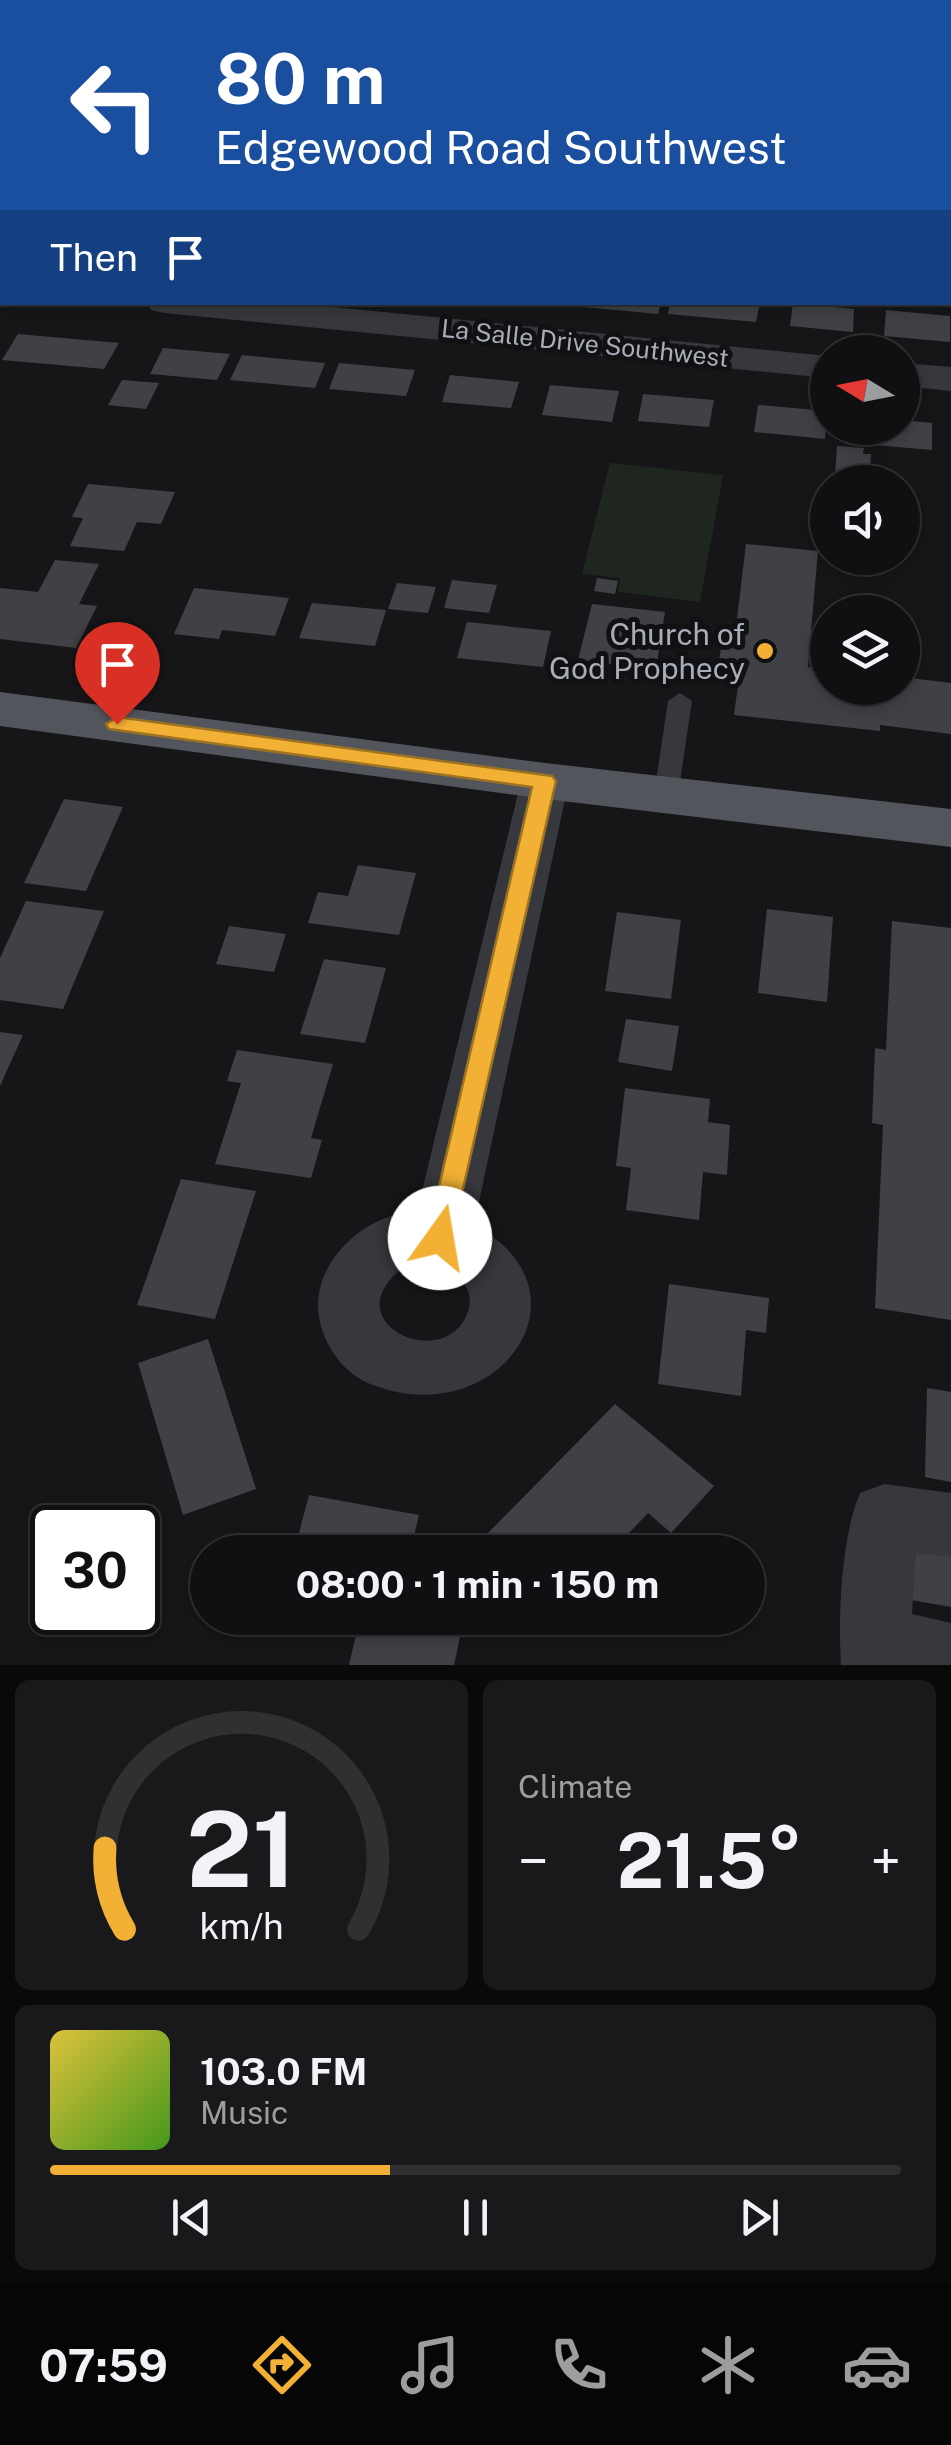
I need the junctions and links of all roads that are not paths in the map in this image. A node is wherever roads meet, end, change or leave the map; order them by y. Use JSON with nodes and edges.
{"nodes":[{"id":1,"x":225,"y":305,"type":"edge"},
{"id":2,"x":510,"y":319,"type":"edge"},
{"id":3,"x":810,"y":364,"type":"edge"},
{"id":4,"x":920,"y":376,"type":"edge"},
{"id":5,"x":951,"y":379,"type":"edge"},
{"id":6,"x":680,"y":701,"type":"dead end"},
{"id":7,"x":0,"y":709,"type":"edge"},
{"id":8,"x":544,"y":781,"type":"junction"},
{"id":9,"x":666,"y":795,"type":"junction"},
{"id":10,"x":951,"y":828,"type":"edge"},
{"id":11,"x":440,"y":1238,"type":"dead end"},
{"id":12,"x":951,"y":1524,"type":"edge"},
{"id":13,"x":876,"y":1653,"type":"edge"},
{"id":14,"x":951,"y":1659,"type":"edge"}],
"edges":[{"from":1,"to":2,"type":"street","name":"La Salle Drive Southwest"},
{"from":2,"to":3,"type":"street","name":"La Salle Drive Southwest"},
{"from":4,"to":5,"type":"street"},
{"from":6,"to":9,"type":"lane"},
{"from":7,"to":8,"type":"main road"},
{"from":8,"to":9,"type":"main road"},
{"from":8,"to":11,"type":"street"},
{"from":9,"to":10,"type":"main road"},
{"from":12,"to":13,"type":"street"},
{"from":13,"to":14,"type":"street"}]}
